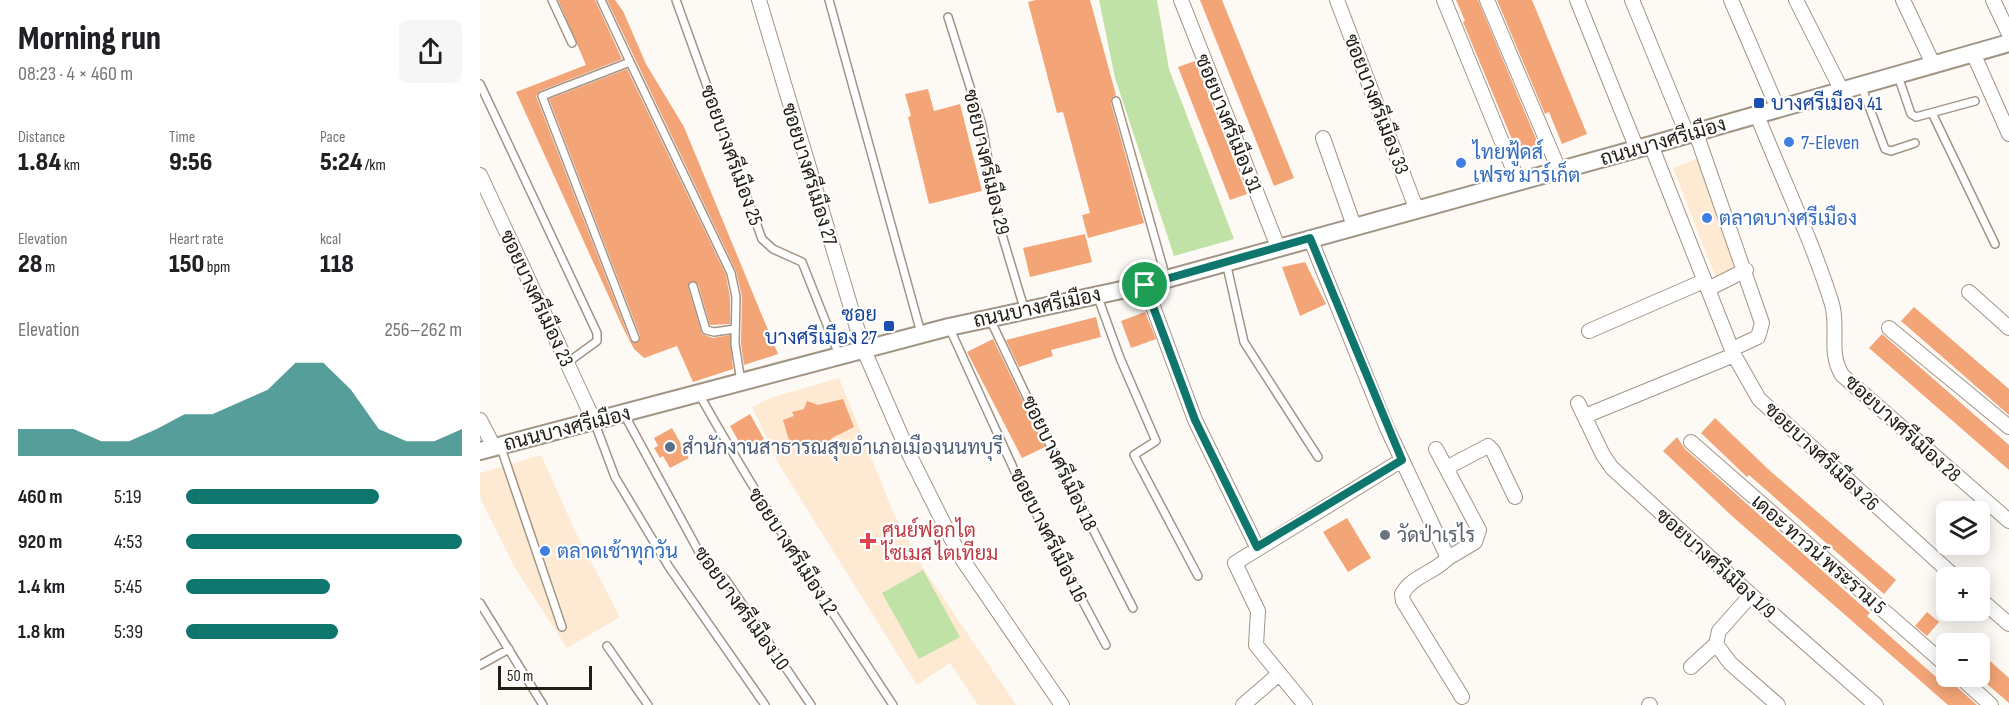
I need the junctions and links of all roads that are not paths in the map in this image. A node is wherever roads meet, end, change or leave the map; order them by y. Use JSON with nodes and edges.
{"nodes":[{"id":1,"x":552,"y":0,"type":"edge"},
{"id":2,"x":601,"y":0,"type":"edge"},
{"id":3,"x":676,"y":0,"type":"edge"},
{"id":4,"x":759,"y":0,"type":"edge"},
{"id":5,"x":829,"y":0,"type":"edge"},
{"id":6,"x":1181,"y":0,"type":"edge"},
{"id":7,"x":1337,"y":0,"type":"edge"},
{"id":8,"x":1444,"y":0,"type":"edge"},
{"id":9,"x":1487,"y":0,"type":"edge"},
{"id":10,"x":1577,"y":0,"type":"edge"},
{"id":11,"x":1632,"y":0,"type":"edge"},
{"id":12,"x":1731,"y":0,"type":"edge"},
{"id":13,"x":1796,"y":0,"type":"edge"},
{"id":14,"x":1903,"y":0,"type":"edge"},
{"id":15,"x":1993,"y":0,"type":"edge"},
{"id":16,"x":948,"y":17,"type":"dead end"},
{"id":17,"x":2009,"y":34,"type":"edge"},
{"id":18,"x":2009,"y":42,"type":"edge"},
{"id":19,"x":572,"y":43,"type":"dead end"},
{"id":20,"x":1973,"y":53,"type":"junction"},
{"id":21,"x":630,"y":62,"type":"junction"},
{"id":22,"x":1933,"y":64,"type":"junction"},
{"id":23,"x":1897,"y":73,"type":"junction"},
{"id":24,"x":480,"y":84,"type":"edge"},
{"id":25,"x":1861,"y":85,"type":"junction"},
{"id":26,"x":1842,"y":91,"type":"junction"},
{"id":27,"x":1116,"y":101,"type":"dead end"},
{"id":28,"x":1975,"y":102,"type":"dead end"},
{"id":29,"x":1778,"y":109,"type":"junction"},
{"id":30,"x":1757,"y":115,"type":"junction"},
{"id":31,"x":1933,"y":115,"type":"junction"},
{"id":32,"x":1691,"y":134,"type":"junction"},
{"id":33,"x":2009,"y":134,"type":"edge"},
{"id":34,"x":1323,"y":138,"type":"dead end"},
{"id":35,"x":1915,"y":143,"type":"dead end"},
{"id":36,"x":1644,"y":147,"type":"junction"},
{"id":37,"x":1560,"y":170,"type":"junction"},
{"id":38,"x":480,"y":175,"type":"edge"},
{"id":39,"x":1518,"y":181,"type":"junction"},
{"id":40,"x":1416,"y":208,"type":"junction"},
{"id":41,"x":1354,"y":226,"type":"junction"},
{"id":42,"x":1310,"y":238,"type":"junction"},
{"id":43,"x":1995,"y":244,"type":"dead end"},
{"id":44,"x":1278,"y":247,"type":"junction"},
{"id":45,"x":1226,"y":262,"type":"junction"},
{"id":46,"x":1746,"y":270,"type":"junction"},
{"id":47,"x":1166,"y":279,"type":"junction"},
{"id":48,"x":1145,"y":285,"type":"junction"},
{"id":49,"x":1706,"y":285,"type":"junction"},
{"id":50,"x":693,"y":286,"type":"dead end"},
{"id":51,"x":1969,"y":292,"type":"dead end"},
{"id":52,"x":1096,"y":294,"type":"junction"},
{"id":53,"x":1024,"y":308,"type":"junction"},
{"id":54,"x":989,"y":317,"type":"junction"},
{"id":55,"x":949,"y":327,"type":"junction"},
{"id":56,"x":1889,"y":328,"type":"dead end"},
{"id":57,"x":2009,"y":328,"type":"edge"},
{"id":58,"x":735,"y":329,"type":"junction"},
{"id":59,"x":1589,"y":331,"type":"dead end"},
{"id":60,"x":921,"y":333,"type":"junction"},
{"id":61,"x":635,"y":338,"type":"dead end"},
{"id":62,"x":863,"y":348,"type":"junction"},
{"id":63,"x":1733,"y":352,"type":"junction"},
{"id":64,"x":839,"y":355,"type":"junction"},
{"id":65,"x":567,"y":363,"type":"junction"},
{"id":66,"x":741,"y":382,"type":"junction"},
{"id":67,"x":699,"y":394,"type":"junction"},
{"id":68,"x":1578,"y":403,"type":"dead end"},
{"id":69,"x":624,"y":414,"type":"junction"},
{"id":70,"x":1585,"y":416,"type":"junction"},
{"id":71,"x":480,"y":420,"type":"edge"},
{"id":72,"x":594,"y":421,"type":"junction"},
{"id":73,"x":2009,"y":427,"type":"edge"},
{"id":74,"x":1691,"y":442,"type":"dead end"},
{"id":75,"x":491,"y":448,"type":"edge"},
{"id":76,"x":1436,"y":449,"type":"dead end"},
{"id":77,"x":1318,"y":457,"type":"dead end"},
{"id":78,"x":1402,"y":460,"type":"junction"},
{"id":79,"x":1446,"y":468,"type":"junction"},
{"id":80,"x":1515,"y":496,"type":"dead end"},
{"id":81,"x":2009,"y":521,"type":"edge"},
{"id":82,"x":1257,"y":547,"type":"junction"},
{"id":83,"x":1448,"y":558,"type":"junction"},
{"id":84,"x":1944,"y":567,"type":"edge"},
{"id":85,"x":1198,"y":576,"type":"dead end"},
{"id":86,"x":1750,"y":595,"type":"junction"},
{"id":87,"x":480,"y":603,"type":"edge"},
{"id":88,"x":1133,"y":608,"type":"dead end"},
{"id":89,"x":1990,"y":608,"type":"edge"},
{"id":90,"x":2009,"y":624,"type":"edge"},
{"id":91,"x":562,"y":627,"type":"dead end"},
{"id":92,"x":1716,"y":644,"type":"junction"},
{"id":93,"x":1106,"y":645,"type":"dead end"},
{"id":94,"x":607,"y":646,"type":"dead end"},
{"id":95,"x":509,"y":649,"type":"junction"},
{"id":96,"x":1936,"y":656,"type":"edge"},
{"id":97,"x":480,"y":665,"type":"edge"},
{"id":98,"x":1691,"y":667,"type":"dead end"},
{"id":99,"x":1279,"y":674,"type":"junction"},
{"id":100,"x":1971,"y":687,"type":"edge"},
{"id":101,"x":1462,"y":697,"type":"dead end"},
{"id":102,"x":543,"y":705,"type":"edge"},
{"id":103,"x":648,"y":705,"type":"edge"},
{"id":104,"x":765,"y":705,"type":"edge"},
{"id":105,"x":812,"y":705,"type":"edge"},
{"id":106,"x":893,"y":705,"type":"edge"},
{"id":107,"x":1062,"y":705,"type":"edge"},
{"id":108,"x":1243,"y":705,"type":"edge"},
{"id":109,"x":1305,"y":705,"type":"edge"},
{"id":110,"x":1778,"y":705,"type":"edge"},
{"id":111,"x":1876,"y":705,"type":"edge"},
{"id":112,"x":1991,"y":705,"type":"edge"}],
"edges":[{"from":1,"to":19,"type":"lane"},
{"from":2,"to":21,"type":"lane"},
{"from":3,"to":64,"type":"lane","name":"ซอยบางศรีเมือง 25"},
{"from":4,"to":62,"type":"street","name":"ซอยบางศรีเมือง 27"},
{"from":5,"to":60,"type":"lane"},
{"from":6,"to":44,"type":"street","name":"ซอยบางศรีเมือง 31"},
{"from":7,"to":40,"type":"street","name":"ซอยบางศรีเมือง 33"},
{"from":8,"to":39,"type":"street"},
{"from":9,"to":37,"type":"street"},
{"from":10,"to":36,"type":"street","name":"ซอยบางศรีเมือง 26"},
{"from":11,"to":32,"type":"street"},
{"from":12,"to":29,"type":"street"},
{"from":13,"to":26,"type":"street"},
{"from":14,"to":22,"type":"street"},
{"from":15,"to":17,"type":"street"},
{"from":16,"to":53,"type":"lane","name":"ซอยบางศรีเมือง 29"},
{"from":18,"to":20,"type":"street","name":"ถนนบางศรีเมือง"},
{"from":20,"to":22,"type":"street","name":"ถนนบางศรีเมือง"},
{"from":20,"to":33,"type":"street"},
{"from":21,"to":58,"type":"lane"},
{"from":21,"to":61,"type":"lane"},
{"from":22,"to":23,"type":"street","name":"ถนนบางศรีเมือง"},
{"from":23,"to":25,"type":"street","name":"ถนนบางศรีเมือง"},
{"from":23,"to":31,"type":"lane"},
{"from":24,"to":65,"type":"lane"},
{"from":25,"to":26,"type":"street","name":"ถนนบางศรีเมือง"},
{"from":25,"to":35,"type":"lane"},
{"from":26,"to":29,"type":"street","name":"ถนนบางศรีเมือง"},
{"from":27,"to":47,"type":"lane"},
{"from":28,"to":31,"type":"lane"},
{"from":29,"to":30,"type":"street","name":"ถนนบางศรีเมือง"},
{"from":30,"to":32,"type":"street","name":"ถนนบางศรีเมือง"},
{"from":30,"to":81,"type":"street","name":"ซอยบางศรีเมือง 28"},
{"from":31,"to":43,"type":"lane"},
{"from":32,"to":36,"type":"street","name":"ถนนบางศรีเมือง"},
{"from":32,"to":46,"type":"street"},
{"from":34,"to":41,"type":"street"},
{"from":36,"to":37,"type":"street","name":"ถนนบางศรีเมือง"},
{"from":36,"to":49,"type":"street","name":"ซอยบางศรีเมือง 26"},
{"from":37,"to":39,"type":"street","name":"ถนนบางศรีเมือง"},
{"from":38,"to":65,"type":"street","name":"ซอยบางศรีเมือง 23"},
{"from":39,"to":40,"type":"street","name":"ถนนบางศรีเมือง"},
{"from":40,"to":41,"type":"street","name":"ถนนบางศรีเมือง"},
{"from":41,"to":42,"type":"street","name":"ถนนบางศรีเมือง"},
{"from":42,"to":44,"type":"street","name":"ถนนบางศรีเมือง"},
{"from":42,"to":78,"type":"street"},
{"from":44,"to":45,"type":"street","name":"ถนนบางศรีเมือง"},
{"from":45,"to":47,"type":"street","name":"ถนนบางศรีเมือง"},
{"from":45,"to":77,"type":"lane"},
{"from":46,"to":49,"type":"street"},
{"from":46,"to":63,"type":"street"},
{"from":47,"to":48,"type":"street","name":"ถนนบางศรีเมือง"},
{"from":48,"to":52,"type":"street","name":"ถนนบางศรีเมือง"},
{"from":48,"to":82,"type":"street"},
{"from":49,"to":59,"type":"street"},
{"from":49,"to":63,"type":"street","name":"ซอยบางศรีเมือง 26"},
{"from":50,"to":58,"type":"lane"},
{"from":51,"to":57,"type":"street"},
{"from":52,"to":53,"type":"street","name":"ถนนบางศรีเมือง"},
{"from":52,"to":85,"type":"lane"},
{"from":53,"to":54,"type":"street","name":"ถนนบางศรีเมือง"},
{"from":54,"to":55,"type":"street","name":"ถนนบางศรีเมือง"},
{"from":54,"to":88,"type":"lane","name":"ซอยบางศรีเมือง 18"},
{"from":55,"to":60,"type":"street","name":"ถนนบางศรีเมือง"},
{"from":55,"to":93,"type":"lane","name":"ซอยบางศรีเมือง 16"},
{"from":56,"to":73,"type":"street"},
{"from":58,"to":66,"type":"lane"},
{"from":60,"to":62,"type":"street","name":"ถนนบางศรีเมือง"},
{"from":62,"to":64,"type":"street","name":"ถนนบางศรีเมือง"},
{"from":62,"to":107,"type":"street","name":"ซอยบางศรีเมือง 27"},
{"from":63,"to":70,"type":"street"},
{"from":63,"to":84,"type":"street","name":"ซอยบางศรีเมือง 26"},
{"from":64,"to":66,"type":"street","name":"ถนนบางศรีเมือง"},
{"from":65,"to":72,"type":"street","name":"ซอยบางศรีเมือง 23"},
{"from":66,"to":67,"type":"street","name":"ถนนบางศรีเมือง"},
{"from":67,"to":69,"type":"street","name":"ถนนบางศรีเมือง"},
{"from":67,"to":106,"type":"lane","name":"ซอยบางศรีเมือง 12"},
{"from":68,"to":70,"type":"street","name":"ซอยบางศรีเมือง 1/9"},
{"from":69,"to":72,"type":"street","name":"ถนนบางศรีเมือง"},
{"from":69,"to":105,"type":"lane","name":"ซอยบางศรีเมือง 10"},
{"from":70,"to":86,"type":"street","name":"ซอยบางศรีเมือง 1/9"},
{"from":71,"to":75,"type":"street"},
{"from":72,"to":75,"type":"street","name":"ถนนบางศรีเมือง"},
{"from":72,"to":104,"type":"lane"},
{"from":74,"to":96,"type":"street","name":"เดอะ ทาวน์ พระราม 5"},
{"from":75,"to":91,"type":"lane"},
{"from":76,"to":79,"type":"street"},
{"from":78,"to":82,"type":"street"},
{"from":78,"to":83,"type":"street"},
{"from":79,"to":80,"type":"street"},
{"from":79,"to":83,"type":"street"},
{"from":82,"to":99,"type":"street"},
{"from":83,"to":101,"type":"street"},
{"from":86,"to":92,"type":"street"},
{"from":86,"to":111,"type":"street","name":"ซอยบางศรีเมือง 1/9"},
{"from":87,"to":95,"type":"lane"},
{"from":89,"to":90,"type":"street"},
{"from":92,"to":98,"type":"street"},
{"from":92,"to":110,"type":"street"},
{"from":94,"to":103,"type":"lane"},
{"from":95,"to":97,"type":"lane"},
{"from":95,"to":102,"type":"lane"},
{"from":99,"to":108,"type":"street"},
{"from":99,"to":109,"type":"street"},
{"from":100,"to":112,"type":"street"}]}
